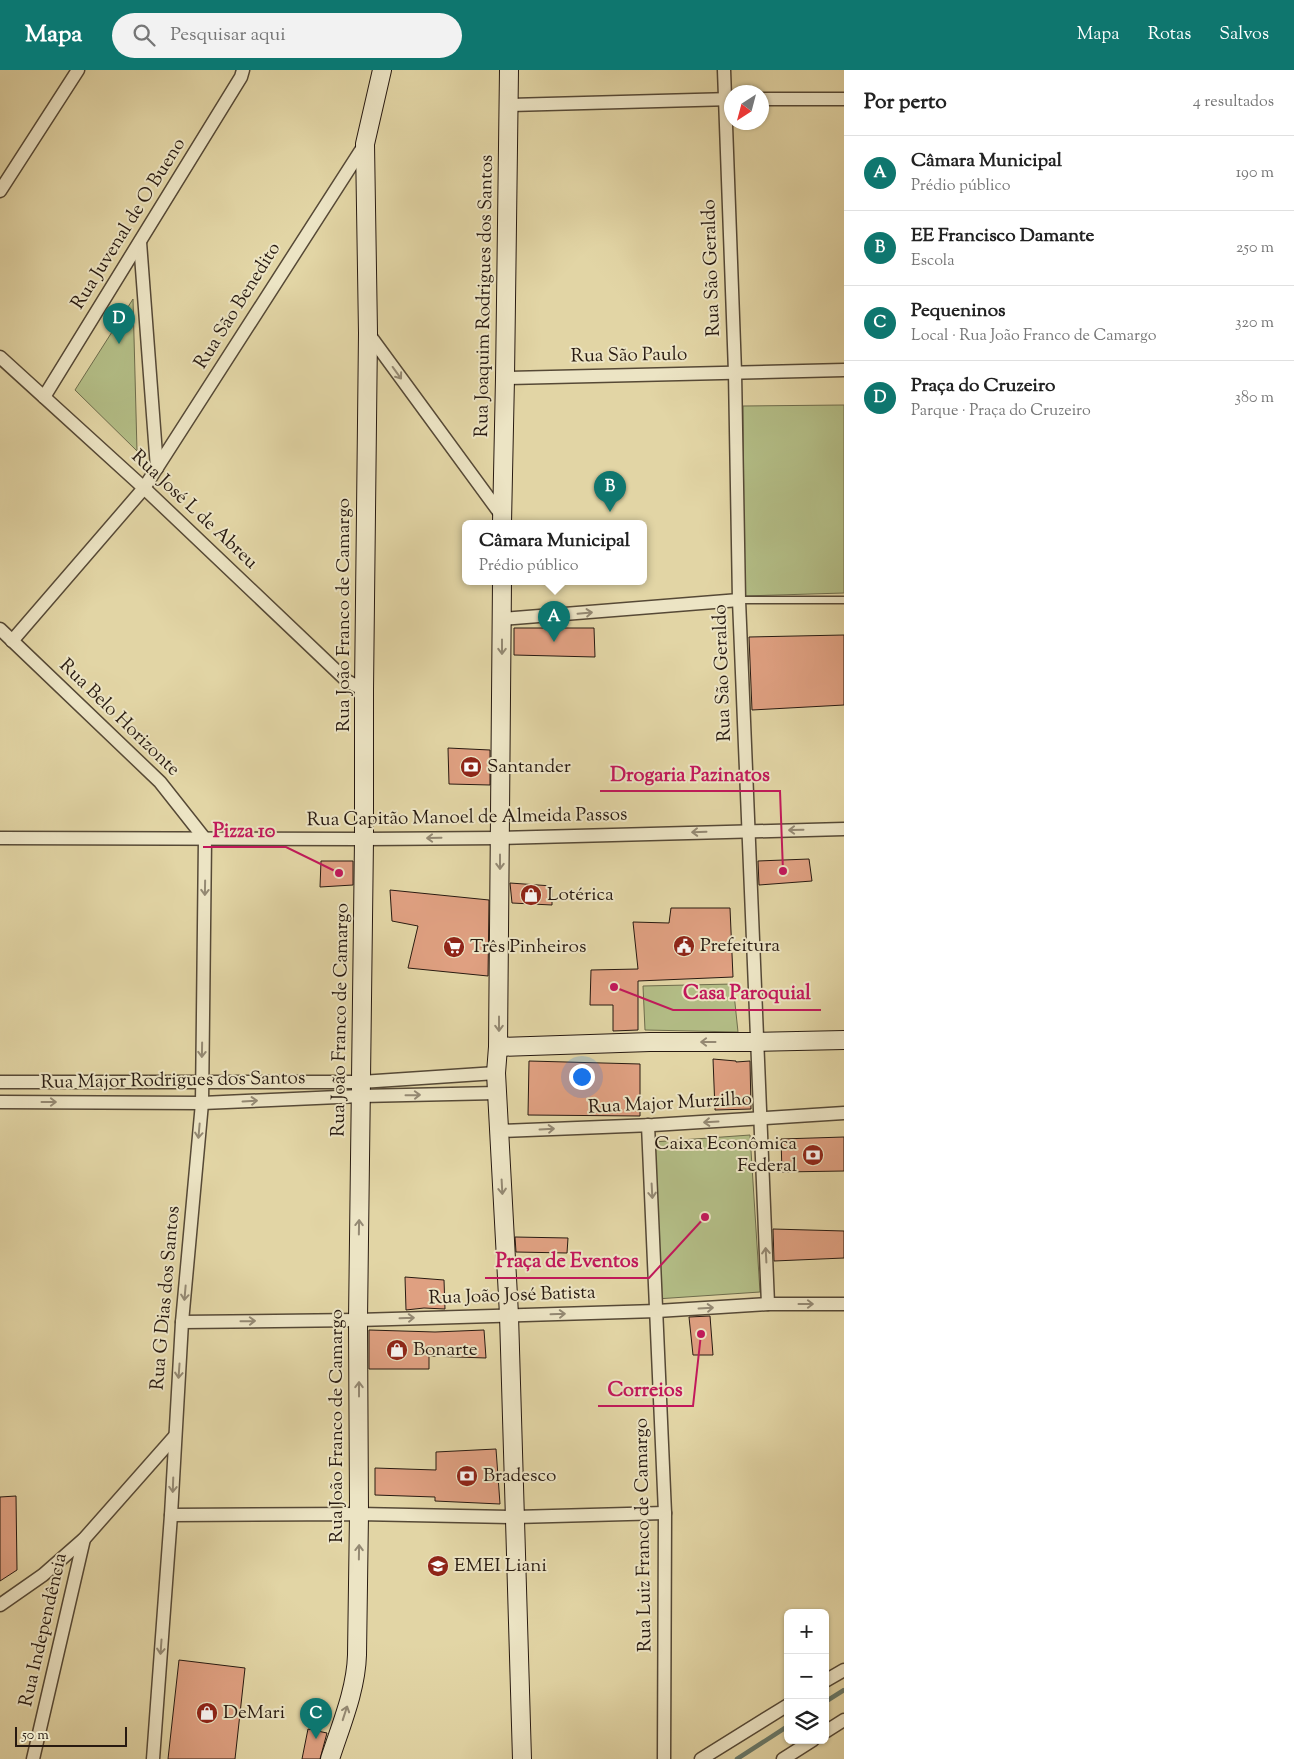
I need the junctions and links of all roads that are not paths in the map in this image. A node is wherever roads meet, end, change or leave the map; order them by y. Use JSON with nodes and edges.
{"nodes":[{"id":1,"x":78,"y":70,"type":"edge"},
{"id":2,"x":243,"y":70,"type":"edge"},
{"id":3,"x":382,"y":70,"type":"edge"},
{"id":4,"x":509,"y":70,"type":"edge"},
{"id":5,"x":724,"y":70,"type":"edge"},
{"id":6,"x":727,"y":85,"type":"edge"},
{"id":7,"x":724,"y":99,"type":"edge"},
{"id":8,"x":769,"y":99,"type":"edge"},
{"id":9,"x":844,"y":99,"type":"edge"},
{"id":10,"x":510,"y":105,"type":"junction"},
{"id":11,"x":730,"y":130,"type":"edge"},
{"id":12,"x":364,"y":144,"type":"junction"},
{"id":13,"x":0,"y":191,"type":"edge"},
{"id":14,"x":140,"y":242,"type":"junction"},
{"id":15,"x":368,"y":333,"type":"junction"},
{"id":16,"x":0,"y":357,"type":"edge"},
{"id":17,"x":844,"y":370,"type":"edge"},
{"id":18,"x":734,"y":372,"type":"junction"},
{"id":19,"x":506,"y":378,"type":"junction"},
{"id":20,"x":44,"y":397,"type":"junction"},
{"id":21,"x":157,"y":468,"type":"junction"},
{"id":22,"x":144,"y":488,"type":"junction"},
{"id":23,"x":502,"y":520,"type":"edge"},
{"id":24,"x":502,"y":585,"type":"edge"},
{"id":25,"x":739,"y":600,"type":"junction"},
{"id":26,"x":844,"y":600,"type":"edge"},
{"id":27,"x":502,"y":620,"type":"junction"},
{"id":28,"x":0,"y":629,"type":"edge"},
{"id":29,"x":12,"y":641,"type":"junction"},
{"id":30,"x":364,"y":690,"type":"junction"},
{"id":31,"x":844,"y":829,"type":"edge"},
{"id":32,"x":747,"y":831,"type":"junction"},
{"id":33,"x":0,"y":838,"type":"edge"},
{"id":34,"x":500,"y":838,"type":"junction"},
{"id":35,"x":205,"y":839,"type":"junction"},
{"id":36,"x":364,"y":839,"type":"junction"},
{"id":37,"x":844,"y":1040,"type":"edge"},
{"id":38,"x":756,"y":1042,"type":"junction"},
{"id":39,"x":498,"y":1047,"type":"junction"},
{"id":40,"x":496,"y":1073,"type":"junction"},
{"id":41,"x":0,"y":1082,"type":"edge"},
{"id":42,"x":202,"y":1082,"type":"junction"},
{"id":43,"x":361,"y":1089,"type":"junction"},
{"id":44,"x":497,"y":1092,"type":"junction"},
{"id":45,"x":0,"y":1102,"type":"edge"},
{"id":46,"x":202,"y":1103,"type":"junction"},
{"id":47,"x":844,"y":1113,"type":"edge"},
{"id":48,"x":760,"y":1119,"type":"junction"},
{"id":49,"x":648,"y":1125,"type":"junction"},
{"id":50,"x":499,"y":1131,"type":"junction"},
{"id":51,"x":768,"y":1304,"type":"junction"},
{"id":52,"x":844,"y":1304,"type":"edge"},
{"id":53,"x":658,"y":1310,"type":"junction"},
{"id":54,"x":510,"y":1315,"type":"junction"},
{"id":55,"x":358,"y":1320,"type":"junction"},
{"id":56,"x":182,"y":1322,"type":"junction"},
{"id":57,"x":174,"y":1436,"type":"junction"},
{"id":58,"x":665,"y":1513,"type":"junction"},
{"id":59,"x":360,"y":1514,"type":"junction"},
{"id":60,"x":171,"y":1515,"type":"junction"},
{"id":61,"x":515,"y":1517,"type":"junction"},
{"id":62,"x":84,"y":1540,"type":"junction"},
{"id":63,"x":0,"y":1605,"type":"edge"},
{"id":64,"x":844,"y":1670,"type":"edge"},
{"id":65,"x":829,"y":1679,"type":"edge"},
{"id":66,"x":784,"y":1707,"type":"edge"},
{"id":67,"x":844,"y":1720,"type":"edge"},
{"id":68,"x":829,"y":1729,"type":"edge"},
{"id":69,"x":809,"y":1744,"type":"edge"},
{"id":70,"x":799,"y":1755,"type":"edge"},
{"id":71,"x":33,"y":1759,"type":"edge"},
{"id":72,"x":153,"y":1759,"type":"edge"},
{"id":73,"x":330,"y":1759,"type":"edge"},
{"id":74,"x":522,"y":1759,"type":"edge"},
{"id":75,"x":664,"y":1759,"type":"edge"},
{"id":76,"x":701,"y":1759,"type":"edge"},
{"id":77,"x":783,"y":1759,"type":"edge"}],
"edges":[{"from":1,"to":13,"type":"street"},
{"from":2,"to":14,"type":"street","name":"Rua Juvenal de O Bueno"},
{"from":3,"to":12,"type":"street","name":"Rua João Franco de Camargo"},
{"from":4,"to":10,"type":"street","name":"Rua Joaquim Rodrigues dos Santos"},
{"from":5,"to":6,"type":"street","name":"Rua São Geraldo"},
{"from":7,"to":10,"type":"street"},
{"from":8,"to":9,"type":"street"},
{"from":10,"to":19,"type":"street","name":"Rua Joaquim Rodrigues dos Santos"},
{"from":11,"to":18,"type":"street","name":"Rua São Geraldo"},
{"from":12,"to":15,"type":"street","name":"Rua João Franco de Camargo"},
{"from":12,"to":21,"type":"street","name":"Rua São Benedito"},
{"from":14,"to":20,"type":"street","name":"Rua Juvenal de O Bueno"},
{"from":14,"to":21,"type":"street"},
{"from":15,"to":23,"type":"street","one_way":true},
{"from":15,"to":30,"type":"street","name":"Rua João Franco de Camargo"},
{"from":16,"to":20,"type":"street","name":"Rua José L de Abreu"},
{"from":17,"to":18,"type":"street","name":"Rua São Paulo"},
{"from":18,"to":19,"type":"street","name":"Rua São Paulo"},
{"from":18,"to":25,"type":"street","name":"Rua São Geraldo"},
{"from":19,"to":23,"type":"street","name":"Rua Joaquim Rodrigues dos Santos"},
{"from":20,"to":22,"type":"street","name":"Rua José L de Abreu"},
{"from":21,"to":22,"type":"street","name":"Rua São Benedito"},
{"from":22,"to":29,"type":"street"},
{"from":22,"to":30,"type":"street","name":"Rua José L de Abreu"},
{"from":24,"to":27,"type":"street"},
{"from":25,"to":26,"type":"lane"},
{"from":27,"to":25,"type":"street","one_way":true},
{"from":25,"to":32,"type":"street","name":"Rua São Geraldo"},
{"from":27,"to":34,"type":"street","one_way":true},
{"from":28,"to":29,"type":"street","name":"Rua Belo Horizonte"},
{"from":29,"to":35,"type":"street","name":"Rua Belo Horizonte"},
{"from":30,"to":36,"type":"street","name":"Rua João Franco de Camargo"},
{"from":31,"to":32,"type":"street","name":"Rua Capitão Manoel de Almeida Passos","one_way":true},
{"from":32,"to":34,"type":"street","name":"Rua Capitão Manoel de Almeida Passos","one_way":true},
{"from":32,"to":38,"type":"street","name":"Rua São Geraldo"},
{"from":33,"to":35,"type":"street","name":"Rua Capitão Manoel de Almeida Passos"},
{"from":34,"to":36,"type":"street","name":"Rua Capitão Manoel de Almeida Passos","one_way":true},
{"from":34,"to":39,"type":"street","one_way":true},
{"from":35,"to":36,"type":"street","name":"Rua Capitão Manoel de Almeida Passos"},
{"from":35,"to":42,"type":"street","name":"Rua G Dias dos Santos","one_way":true},
{"from":36,"to":43,"type":"street","name":"Rua João Franco de Camargo"},
{"from":37,"to":38,"type":"street"},
{"from":38,"to":39,"type":"street","one_way":true},
{"from":38,"to":48,"type":"street","name":"Rua São Geraldo"},
{"from":39,"to":40,"type":"street"},
{"from":40,"to":43,"type":"street","name":"Rua Major Rodrigues dos Santos"},
{"from":40,"to":44,"type":"street"},
{"from":41,"to":42,"type":"street","name":"Rua Major Rodrigues dos Santos"},
{"from":42,"to":43,"type":"street","name":"Rua Major Rodrigues dos Santos"},
{"from":42,"to":46,"type":"street","name":"Rua G Dias dos Santos"},
{"from":43,"to":44,"type":"street","name":"Rua Major Rodrigues dos Santos","one_way":true},
{"from":46,"to":43,"type":"street","name":"Rua Major Rodrigues dos Santos","one_way":true},
{"from":55,"to":43,"type":"street","name":"Rua João Franco de Camargo","one_way":true},
{"from":44,"to":50,"type":"street"},
{"from":45,"to":46,"type":"street","name":"Rua Major Rodrigues dos Santos","one_way":true},
{"from":46,"to":56,"type":"street","name":"Rua G Dias dos Santos","one_way":true},
{"from":47,"to":48,"type":"street","name":"Rua Major Murzilho"},
{"from":48,"to":49,"type":"street","name":"Rua Major Murzilho","one_way":true},
{"from":51,"to":48,"type":"street","name":"Rua São Geraldo","one_way":true},
{"from":50,"to":49,"type":"street","name":"Rua Major Murzilho","one_way":true},
{"from":49,"to":53,"type":"street","name":"Rua Luiz Franco de Camargo","one_way":true},
{"from":50,"to":54,"type":"street","one_way":true},
{"from":51,"to":52,"type":"street","name":"Rua João José Batista","one_way":true},
{"from":53,"to":51,"type":"street","name":"Rua João José Batista","one_way":true},
{"from":54,"to":53,"type":"street","name":"Rua João José Batista","one_way":true},
{"from":53,"to":58,"type":"street","name":"Rua Luiz Franco de Camargo"},
{"from":55,"to":54,"type":"street","name":"Rua João José Batista","one_way":true},
{"from":54,"to":61,"type":"street"},
{"from":56,"to":55,"type":"street","name":"Rua João José Batista","one_way":true},
{"from":59,"to":55,"type":"street","name":"Rua João Franco de Camargo","one_way":true},
{"from":56,"to":57,"type":"street","name":"Rua G Dias dos Santos","one_way":true},
{"from":57,"to":60,"type":"street","name":"Rua G Dias dos Santos","one_way":true},
{"from":57,"to":62,"type":"street"},
{"from":58,"to":61,"type":"street"},
{"from":58,"to":75,"type":"street","name":"Rua Luiz Franco de Camargo"},
{"from":59,"to":60,"type":"street"},
{"from":59,"to":61,"type":"street"},
{"from":73,"to":59,"type":"street","name":"Rua João Franco de Camargo","one_way":true},
{"from":60,"to":72,"type":"street","name":"Rua G Dias dos Santos","one_way":true},
{"from":61,"to":74,"type":"street"},
{"from":62,"to":63,"type":"street"},
{"from":62,"to":71,"type":"street","name":"Rua Independência"},
{"from":64,"to":65,"type":"street"},
{"from":66,"to":76,"type":"street"},
{"from":67,"to":68,"type":"street"},
{"from":69,"to":70,"type":"street"},
{"from":70,"to":77,"type":"street"}]}
